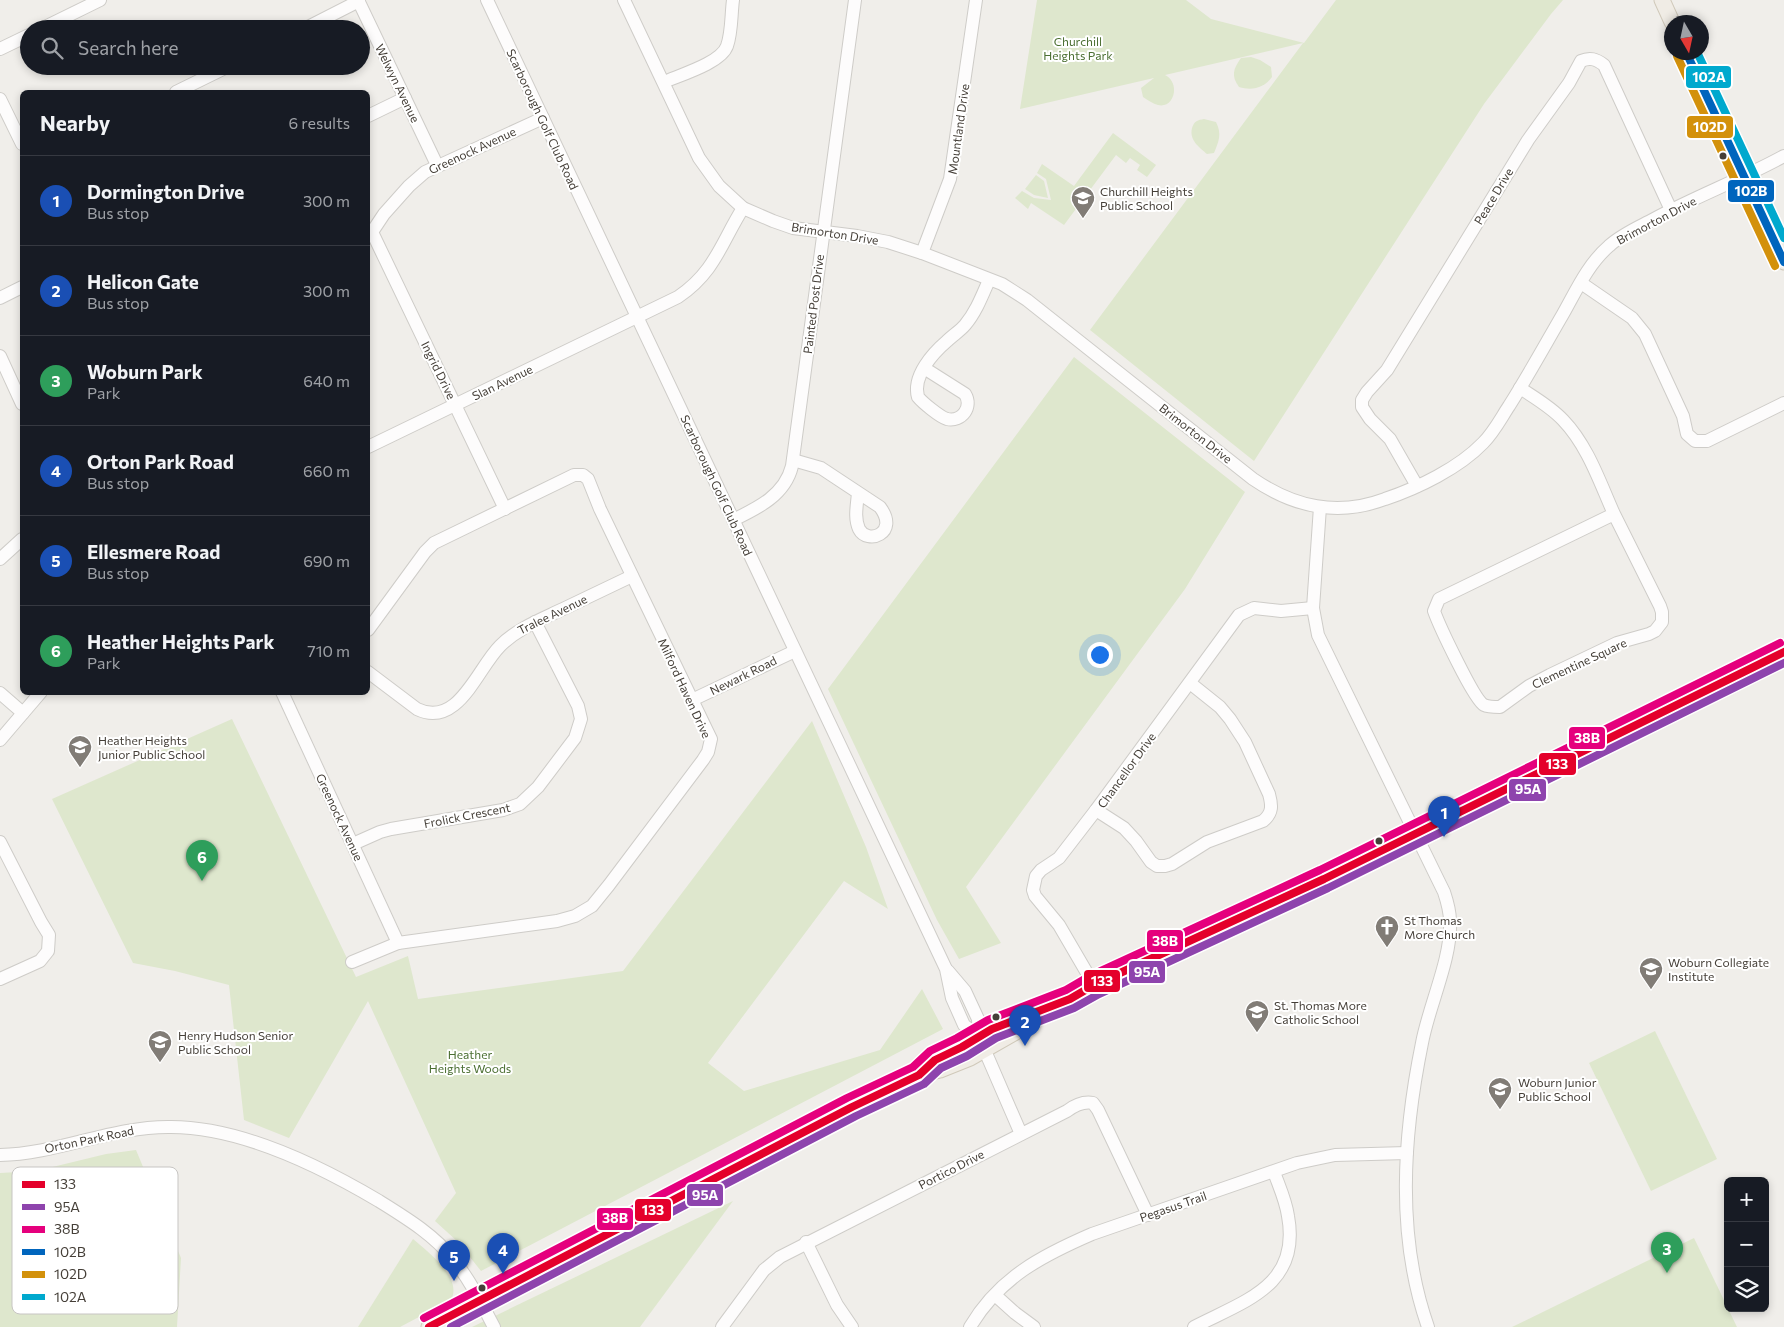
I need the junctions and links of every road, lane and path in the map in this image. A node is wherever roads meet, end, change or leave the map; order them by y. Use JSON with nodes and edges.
{"nodes":[{"id":1,"x":100,"y":0,"type":"edge"},
{"id":2,"x":488,"y":0,"type":"edge"},
{"id":3,"x":624,"y":0,"type":"edge"},
{"id":4,"x":733,"y":0,"type":"edge"},
{"id":5,"x":855,"y":0,"type":"edge"},
{"id":6,"x":976,"y":0,"type":"edge"},
{"id":7,"x":1662,"y":0,"type":"edge"},
{"id":8,"x":359,"y":1,"type":"edge"},
{"id":9,"x":1669,"y":15,"type":"edge"},
{"id":10,"x":59,"y":20,"type":"edge"},
{"id":11,"x":322,"y":20,"type":"edge"},
{"id":12,"x":368,"y":20,"type":"edge"},
{"id":13,"x":370,"y":24,"type":"edge"},
{"id":14,"x":20,"y":39,"type":"edge"},
{"id":15,"x":0,"y":49,"type":"edge"},
{"id":16,"x":1690,"y":60,"type":"edge"},
{"id":17,"x":211,"y":75,"type":"edge"},
{"id":18,"x":664,"y":82,"type":"junction"},
{"id":19,"x":180,"y":90,"type":"edge"},
{"id":20,"x":405,"y":98,"type":"junction"},
{"id":21,"x":0,"y":99,"type":"edge"},
{"id":22,"x":370,"y":115,"type":"edge"},
{"id":23,"x":543,"y":118,"type":"junction"},
{"id":24,"x":20,"y":140,"type":"edge"},
{"id":25,"x":1784,"y":156,"type":"edge"},
{"id":26,"x":438,"y":165,"type":"junction"},
{"id":27,"x":1745,"y":176,"type":"junction"},
{"id":28,"x":744,"y":208,"type":"junction"},
{"id":29,"x":1671,"y":210,"type":"junction"},
{"id":30,"x":823,"y":230,"type":"junction"},
{"id":31,"x":370,"y":234,"type":"edge"},
{"id":32,"x":922,"y":253,"type":"junction"},
{"id":33,"x":1784,"y":262,"type":"edge"},
{"id":34,"x":988,"y":280,"type":"junction"},
{"id":35,"x":1581,"y":283,"type":"junction"},
{"id":36,"x":20,"y":287,"type":"edge"},
{"id":37,"x":0,"y":298,"type":"edge"},
{"id":38,"x":636,"y":317,"type":"junction"},
{"id":39,"x":0,"y":356,"type":"edge"},
{"id":40,"x":924,"y":368,"type":"dead end"},
{"id":41,"x":1520,"y":388,"type":"junction"},
{"id":42,"x":20,"y":400,"type":"edge"},
{"id":43,"x":1784,"y":403,"type":"edge"},
{"id":44,"x":455,"y":404,"type":"junction"},
{"id":45,"x":370,"y":445,"type":"edge"},
{"id":46,"x":793,"y":460,"type":"junction"},
{"id":47,"x":1417,"y":486,"type":"junction"},
{"id":48,"x":858,"y":494,"type":"dead end"},
{"id":49,"x":1320,"y":507,"type":"junction"},
{"id":50,"x":505,"y":509,"type":"junction"},
{"id":51,"x":1614,"y":514,"type":"junction"},
{"id":52,"x":733,"y":520,"type":"junction"},
{"id":53,"x":20,"y":541,"type":"edge"},
{"id":54,"x":0,"y":559,"type":"edge"},
{"id":55,"x":632,"y":576,"type":"junction"},
{"id":56,"x":1313,"y":608,"type":"junction"},
{"id":57,"x":535,"y":622,"type":"junction"},
{"id":58,"x":370,"y":627,"type":"edge"},
{"id":59,"x":795,"y":651,"type":"junction"},
{"id":60,"x":1784,"y":652,"type":"edge"},
{"id":61,"x":370,"y":674,"type":"edge"},
{"id":62,"x":1190,"y":683,"type":"junction"},
{"id":63,"x":0,"y":693,"type":"edge"},
{"id":64,"x":38,"y":695,"type":"edge"},
{"id":65,"x":285,"y":695,"type":"edge"},
{"id":66,"x":692,"y":700,"type":"junction"},
{"id":67,"x":23,"y":713,"type":"junction"},
{"id":68,"x":0,"y":740,"type":"edge"},
{"id":69,"x":1096,"y":810,"type":"junction"},
{"id":70,"x":1414,"y":834,"type":"junction"},
{"id":71,"x":0,"y":842,"type":"edge"},
{"id":72,"x":353,"y":844,"type":"junction"},
{"id":73,"x":398,"y":943,"type":"junction"},
{"id":74,"x":352,"y":962,"type":"dead end"},
{"id":75,"x":1,"y":979,"type":"edge"},
{"id":76,"x":1094,"y":985,"type":"junction"},
{"id":77,"x":982,"y":1043,"type":"junction"},
{"id":78,"x":1022,"y":1134,"type":"junction"},
{"id":79,"x":1407,"y":1153,"type":"junction"},
{"id":80,"x":0,"y":1155,"type":"edge"},
{"id":81,"x":1274,"y":1172,"type":"junction"},
{"id":82,"x":1148,"y":1215,"type":"junction"},
{"id":83,"x":806,"y":1242,"type":"junction"},
{"id":84,"x":995,"y":1295,"type":"junction"},
{"id":85,"x":481,"y":1301,"type":"junction"},
{"id":86,"x":429,"y":1327,"type":"edge"},
{"id":87,"x":494,"y":1327,"type":"edge"},
{"id":88,"x":722,"y":1327,"type":"edge"},
{"id":89,"x":852,"y":1327,"type":"edge"},
{"id":90,"x":970,"y":1327,"type":"edge"},
{"id":91,"x":1034,"y":1327,"type":"edge"},
{"id":92,"x":1194,"y":1327,"type":"edge"},
{"id":93,"x":1428,"y":1327,"type":"edge"}],
"edges":[{"from":1,"to":10,"type":"street"},
{"from":2,"to":23,"type":"street","name":"Scarborough Golf Club Road"},
{"from":3,"to":18,"type":"street","name":"Brimorton Drive"},
{"from":4,"to":18,"type":"street"},
{"from":5,"to":30,"type":"street","name":"Painted Post Drive"},
{"from":6,"to":32,"type":"street","name":"Mountland Drive"},
{"from":7,"to":9,"type":"main road"},
{"from":8,"to":11,"type":"street"},
{"from":8,"to":12,"type":"street","name":"Welwyn Avenue"},
{"from":13,"to":20,"type":"street","name":"Welwyn Avenue"},
{"from":14,"to":15,"type":"street"},
{"from":16,"to":27,"type":"main road"},
{"from":17,"to":19,"type":"street"},
{"from":18,"to":28,"type":"street","name":"Brimorton Drive"},
{"from":20,"to":22,"type":"street"},
{"from":20,"to":26,"type":"street","name":"Welwyn Avenue"},
{"from":21,"to":24,"type":"street"},
{"from":23,"to":26,"type":"street","name":"Greenock Avenue"},
{"from":23,"to":38,"type":"street","name":"Scarborough Golf Club Road"},
{"from":25,"to":27,"type":"street","name":"Brimorton Drive"},
{"from":26,"to":31,"type":"street","name":"Greenock Avenue"},
{"from":27,"to":29,"type":"street","name":"Brimorton Drive"},
{"from":27,"to":33,"type":"main road"},
{"from":28,"to":30,"type":"street","name":"Brimorton Drive"},
{"from":28,"to":38,"type":"street","name":"Slan Avenue"},
{"from":29,"to":35,"type":"street","name":"Brimorton Drive"},
{"from":29,"to":47,"type":"street","name":"Peace Drive"},
{"from":30,"to":32,"type":"street","name":"Brimorton Drive"},
{"from":30,"to":46,"type":"street","name":"Painted Post Drive"},
{"from":31,"to":44,"type":"street","name":"Ingrid Drive"},
{"from":32,"to":34,"type":"street","name":"Brimorton Drive"},
{"from":34,"to":40,"type":"street"},
{"from":34,"to":49,"type":"street","name":"Brimorton Drive"},
{"from":35,"to":41,"type":"street","name":"Brimorton Drive"},
{"from":35,"to":43,"type":"street"},
{"from":36,"to":37,"type":"street"},
{"from":38,"to":44,"type":"street","name":"Slan Avenue"},
{"from":38,"to":52,"type":"street","name":"Scarborough Golf Club Road"},
{"from":39,"to":42,"type":"street"},
{"from":41,"to":47,"type":"street","name":"Brimorton Drive"},
{"from":41,"to":51,"type":"street","name":"Clementine Square"},
{"from":44,"to":45,"type":"street","name":"Slan Avenue"},
{"from":44,"to":50,"type":"street","name":"Ingrid Drive"},
{"from":46,"to":48,"type":"street"},
{"from":46,"to":52,"type":"street","name":"Painted Post Drive"},
{"from":47,"to":49,"type":"street","name":"Brimorton Drive"},
{"from":49,"to":56,"type":"street"},
{"from":50,"to":55,"type":"street","name":"Milford Haven Drive"},
{"from":50,"to":58,"type":"street","name":"Milford Haven Drive"},
{"from":51,"to":51,"type":"street","name":"Clementine Square"},
{"from":52,"to":59,"type":"street","name":"Scarborough Golf Club Road"},
{"from":53,"to":54,"type":"street"},
{"from":55,"to":57,"type":"street","name":"Tralee Avenue"},
{"from":55,"to":66,"type":"street","name":"Milford Haven Drive"},
{"from":56,"to":62,"type":"street","name":"Chancellor Drive"},
{"from":56,"to":70,"type":"street"},
{"from":57,"to":61,"type":"street","name":"Tralee Avenue"},
{"from":57,"to":72,"type":"street","name":"Frolick Crescent"},
{"from":59,"to":66,"type":"street","name":"Newark Road"},
{"from":59,"to":77,"type":"street","name":"Scarborough Golf Club Road"},
{"from":60,"to":70,"type":"main road"},
{"from":62,"to":69,"type":"street","name":"Chancellor Drive"},
{"from":62,"to":69,"type":"street"},
{"from":63,"to":67,"type":"street"},
{"from":64,"to":67,"type":"street"},
{"from":65,"to":72,"type":"street","name":"Greenock Avenue"},
{"from":66,"to":73,"type":"street","name":"Milford Haven Drive"},
{"from":67,"to":68,"type":"street"},
{"from":69,"to":76,"type":"street","name":"Chancellor Drive"},
{"from":70,"to":76,"type":"main road"},
{"from":70,"to":79,"type":"street"},
{"from":71,"to":75,"type":"street"},
{"from":72,"to":73,"type":"street","name":"Greenock Avenue"},
{"from":73,"to":74,"type":"street","name":"Milford Haven Drive"},
{"from":76,"to":77,"type":"main road"},
{"from":77,"to":78,"type":"street"},
{"from":77,"to":85,"type":"main road"},
{"from":78,"to":82,"type":"street","name":"Portico Drive"},
{"from":78,"to":83,"type":"street","name":"Portico Drive"},
{"from":79,"to":81,"type":"street","name":"Pegasus Trail"},
{"from":79,"to":93,"type":"street"},
{"from":80,"to":85,"type":"street","name":"Orton Park Road"},
{"from":81,"to":82,"type":"street","name":"Pegasus Trail"},
{"from":81,"to":92,"type":"street"},
{"from":82,"to":84,"type":"street","name":"Pegasus Trail"},
{"from":83,"to":88,"type":"street","name":"Portico Drive"},
{"from":83,"to":89,"type":"street"},
{"from":84,"to":90,"type":"street","name":"Pegasus Trail"},
{"from":84,"to":91,"type":"street"},
{"from":85,"to":86,"type":"main road"},
{"from":85,"to":87,"type":"street","name":"Orton Park Road"}]}
